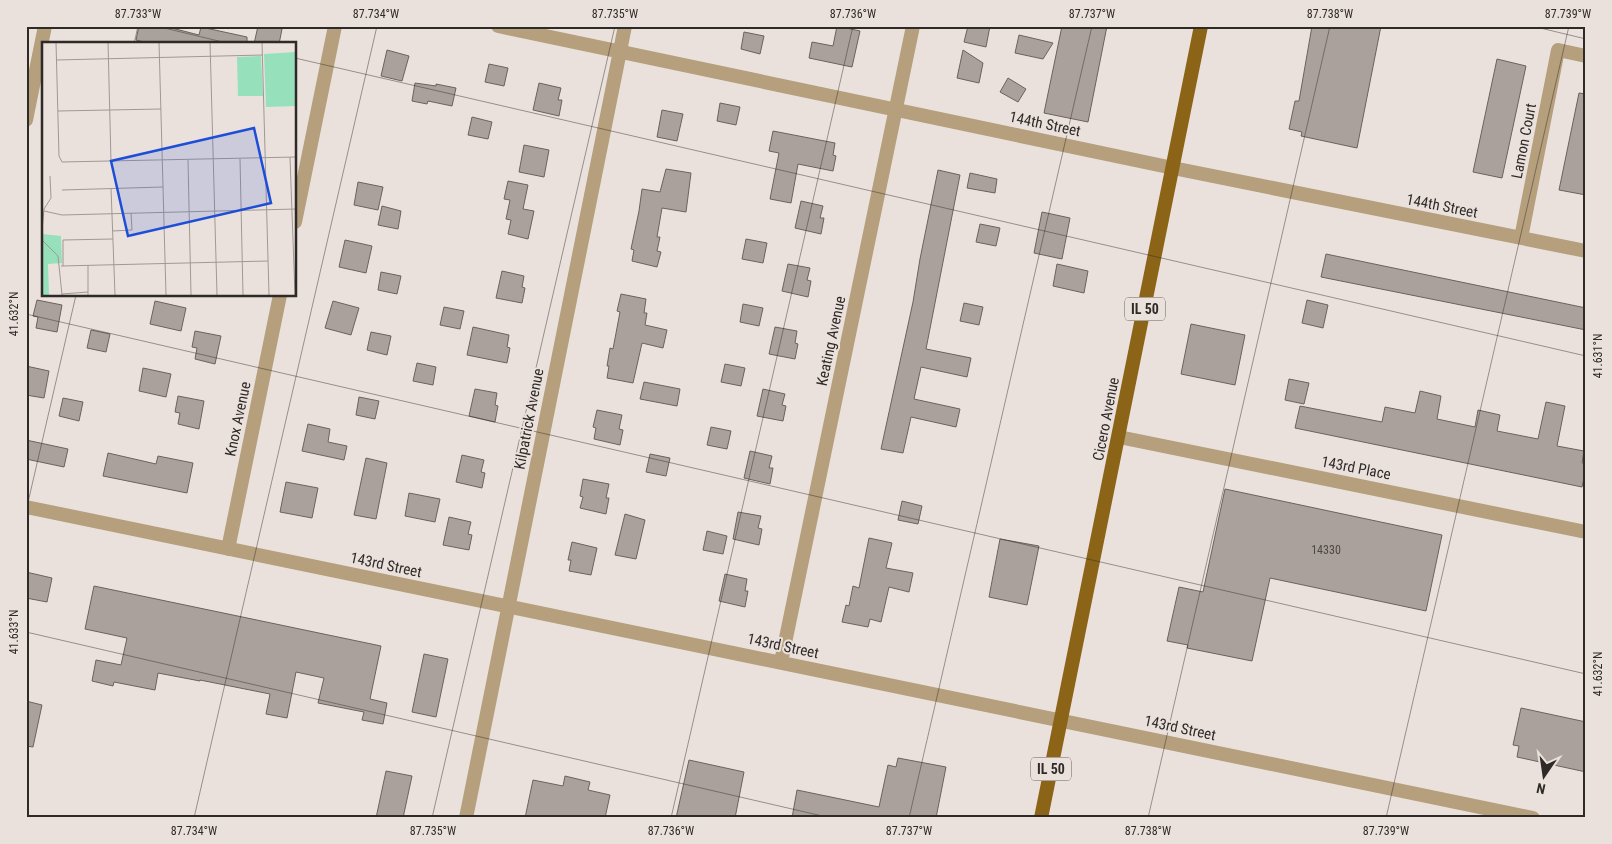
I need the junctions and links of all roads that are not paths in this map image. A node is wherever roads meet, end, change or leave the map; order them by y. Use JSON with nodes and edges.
{"nodes":[{"id":1,"x":45,"y":26,"type":"edge"},
{"id":2,"x":335,"y":26,"type":"edge"},
{"id":3,"x":498,"y":26,"type":"edge"},
{"id":4,"x":625,"y":26,"type":"edge"},
{"id":5,"x":913,"y":26,"type":"edge"},
{"id":6,"x":1201,"y":26,"type":"edge"},
{"id":7,"x":620,"y":51,"type":"junction"},
{"id":8,"x":1586,"y":56,"type":"edge"},
{"id":9,"x":895,"y":109,"type":"junction"},
{"id":10,"x":26,"y":120,"type":"edge"},
{"id":11,"x":1173,"y":168,"type":"junction"},
{"id":12,"x":296,"y":217,"type":"edge"},
{"id":13,"x":1521,"y":238,"type":"junction"},
{"id":14,"x":1586,"y":252,"type":"edge"},
{"id":15,"x":280,"y":296,"type":"edge"},
{"id":16,"x":1119,"y":437,"type":"junction"},
{"id":17,"x":26,"y":507,"type":"edge"},
{"id":18,"x":1586,"y":532,"type":"edge"},
{"id":19,"x":228,"y":549,"type":"junction"},
{"id":20,"x":508,"y":606,"type":"junction"},
{"id":21,"x":781,"y":662,"type":"junction"},
{"id":22,"x":1061,"y":719,"type":"junction"},
{"id":23,"x":466,"y":818,"type":"edge"},
{"id":24,"x":1041,"y":818,"type":"edge"},
{"id":25,"x":1533,"y":818,"type":"edge"}],
"edges":[{"from":1,"to":10,"type":"street"},
{"from":2,"to":12,"type":"street"},
{"from":3,"to":7,"type":"street","name":"144th Street"},
{"from":4,"to":7,"type":"street","name":"Kilpatrick Avenue"},
{"from":5,"to":9,"type":"street","name":"Keating Avenue"},
{"from":6,"to":11,"type":"main road","name":"Cicero Avenue","number":"IL 50"},
{"from":7,"to":9,"type":"street","name":"144th Street"},
{"from":7,"to":20,"type":"street","name":"Kilpatrick Avenue"},
{"from":8,"to":13,"type":"street","name":"Lamon Court"},
{"from":9,"to":11,"type":"street","name":"144th Street"},
{"from":9,"to":21,"type":"street","name":"Keating Avenue"},
{"from":11,"to":13,"type":"street","name":"144th Street"},
{"from":11,"to":16,"type":"main road","name":"Cicero Avenue","number":"IL 50"},
{"from":13,"to":14,"type":"street","name":"144th Street"},
{"from":15,"to":19,"type":"street","name":"Knox Avenue"},
{"from":16,"to":18,"type":"street","name":"143rd Place"},
{"from":16,"to":22,"type":"main road","name":"Cicero Avenue","number":"IL 50"},
{"from":17,"to":19,"type":"street","name":"143rd Street"},
{"from":19,"to":20,"type":"street","name":"143rd Street"},
{"from":20,"to":21,"type":"street","name":"143rd Street"},
{"from":20,"to":23,"type":"street","name":"Kilpatrick Avenue"},
{"from":21,"to":22,"type":"street","name":"143rd Street"},
{"from":22,"to":24,"type":"main road","name":"Cicero Avenue","number":"IL 50"},
{"from":22,"to":25,"type":"street","name":"143rd Street"}]}
